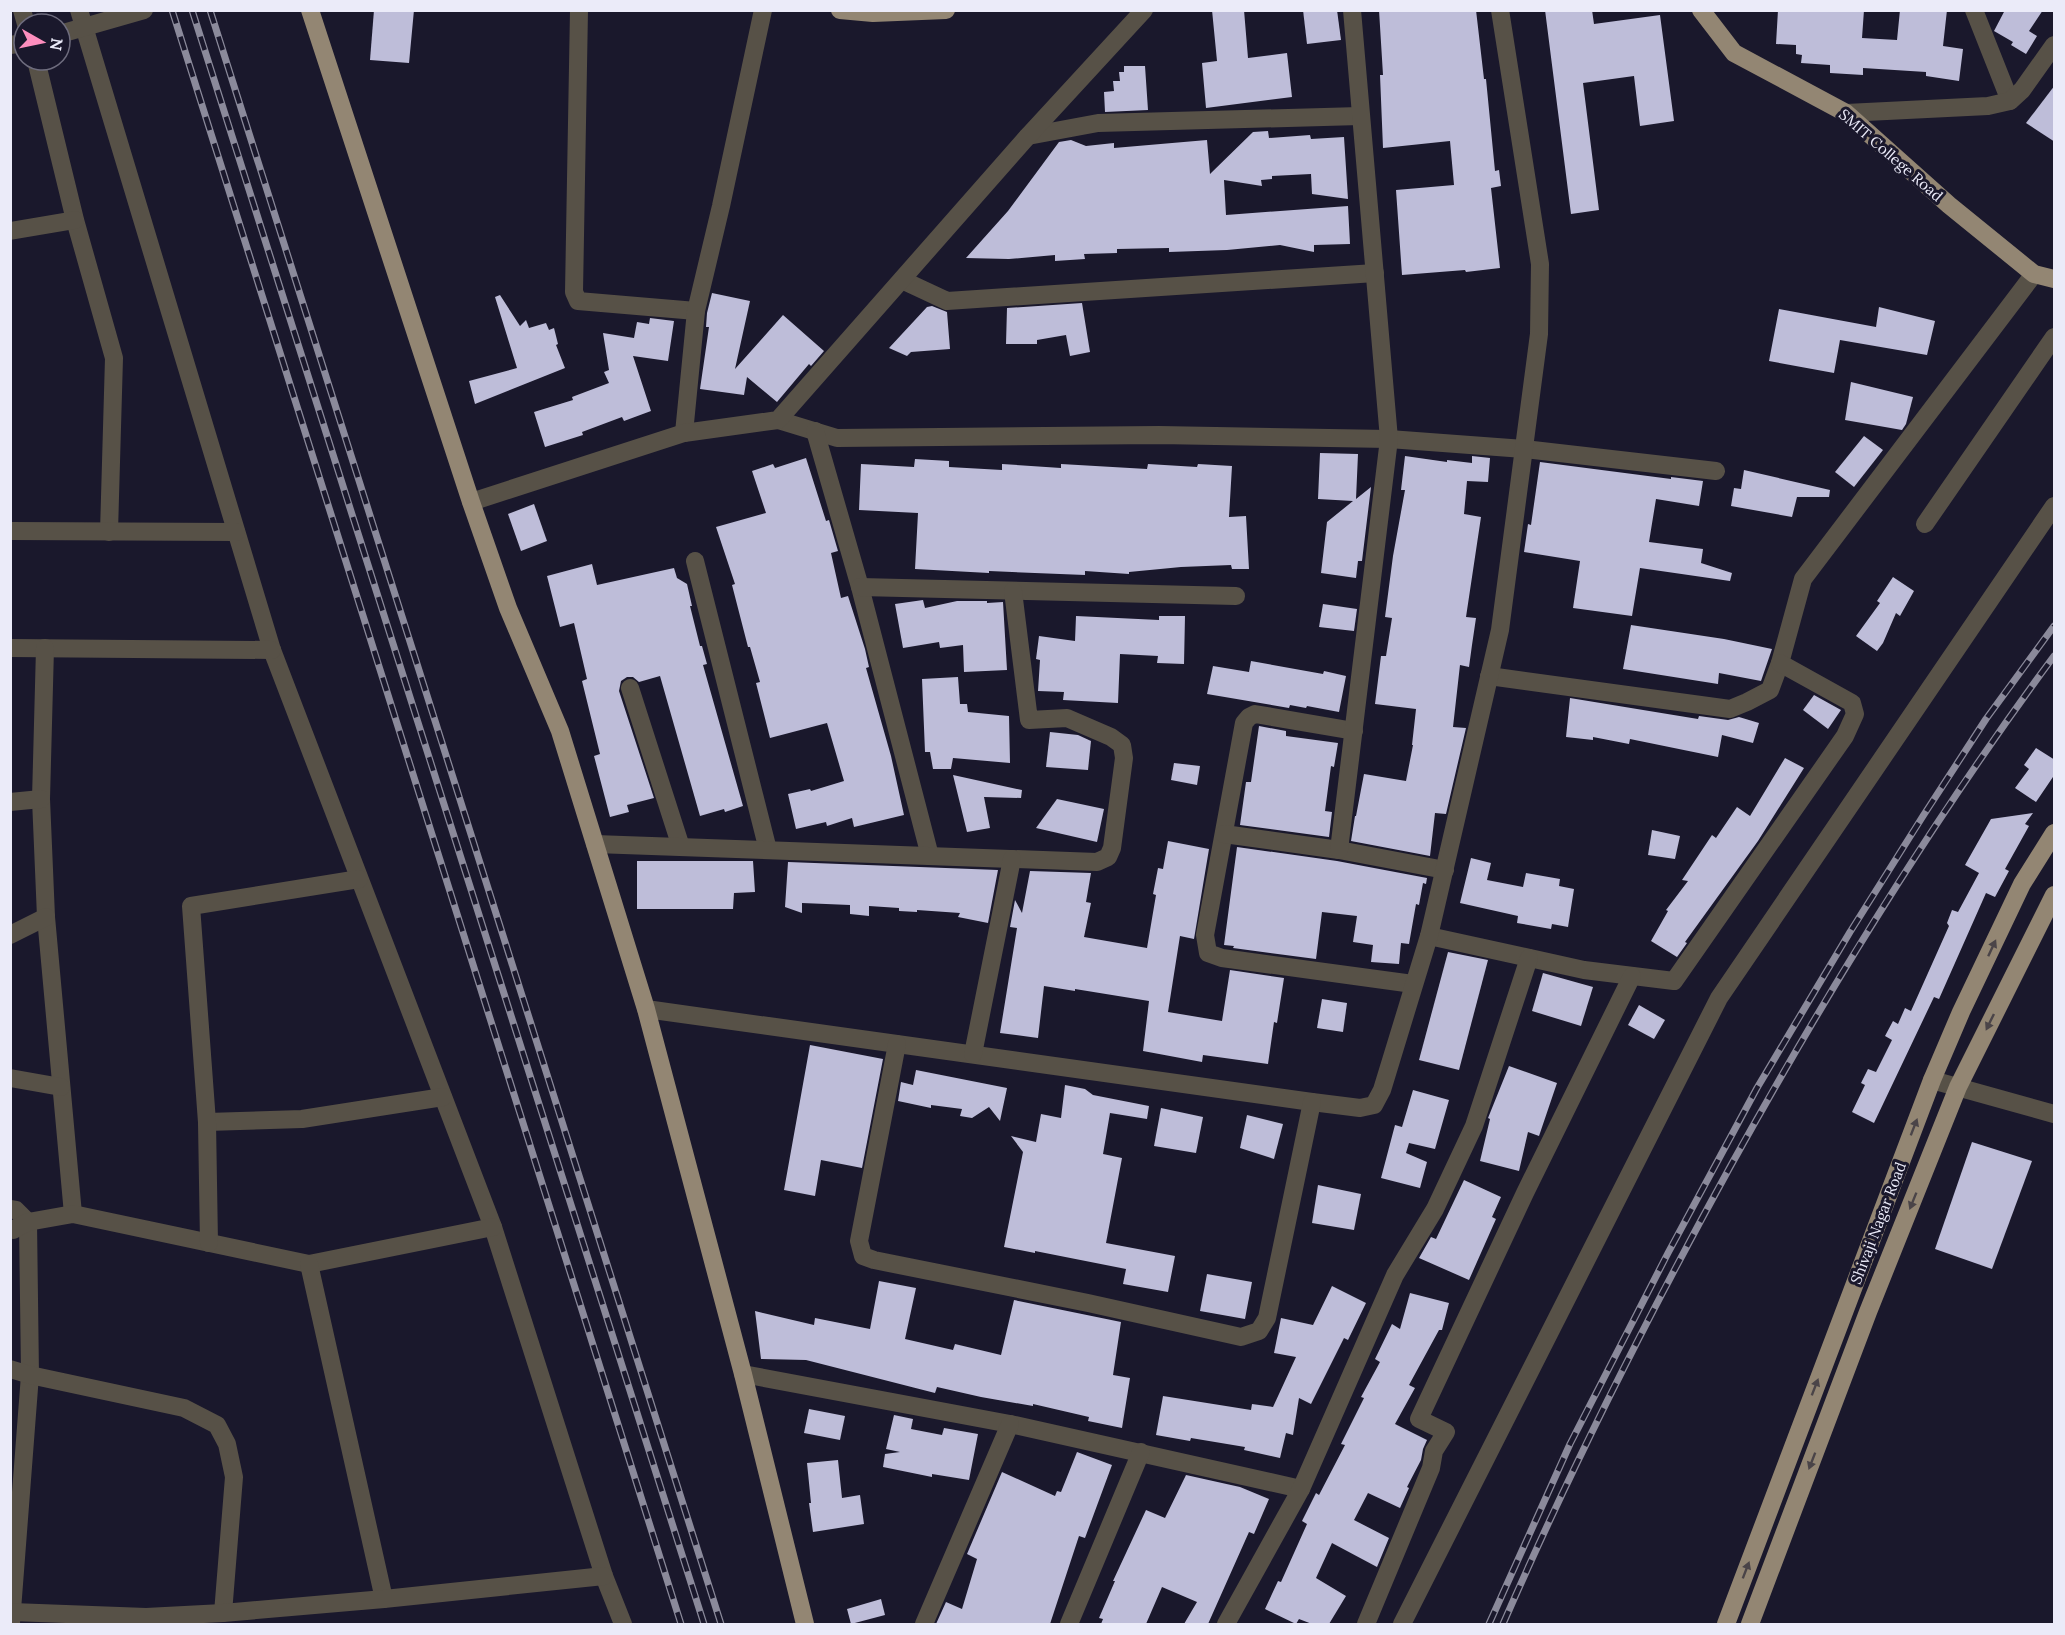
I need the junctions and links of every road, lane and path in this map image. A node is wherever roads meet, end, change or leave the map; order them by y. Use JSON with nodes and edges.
{"nodes":[{"id":1,"x":79,"y":10,"type":"edge"},
{"id":2,"x":144,"y":10,"type":"edge"},
{"id":3,"x":310,"y":10,"type":"edge"},
{"id":4,"x":579,"y":10,"type":"edge"},
{"id":5,"x":763,"y":10,"type":"edge"},
{"id":6,"x":946,"y":10,"type":"edge"},
{"id":7,"x":1144,"y":10,"type":"edge"},
{"id":8,"x":1352,"y":10,"type":"edge"},
{"id":9,"x":1500,"y":10,"type":"edge"},
{"id":10,"x":1701,"y":10,"type":"edge"},
{"id":11,"x":1974,"y":10,"type":"edge"},
{"id":12,"x":850,"y":11,"type":"edge"},
{"id":13,"x":84,"y":28,"type":"junction"},
{"id":14,"x":72,"y":31,"type":"edge"},
{"id":15,"x":2055,"y":45,"type":"edge"},
{"id":16,"x":39,"y":72,"type":"edge"},
{"id":17,"x":2010,"y":101,"type":"junction"},
{"id":18,"x":1846,"y":113,"type":"junction"},
{"id":19,"x":1360,"y":116,"type":"junction"},
{"id":20,"x":1028,"y":136,"type":"junction"},
{"id":21,"x":75,"y":220,"type":"junction"},
{"id":22,"x":10,"y":231,"type":"edge"},
{"id":23,"x":1375,"y":273,"type":"junction"},
{"id":24,"x":2034,"y":274,"type":"junction"},
{"id":25,"x":2055,"y":279,"type":"edge"},
{"id":26,"x":902,"y":280,"type":"junction"},
{"id":27,"x":696,"y":311,"type":"junction"},
{"id":28,"x":2055,"y":337,"type":"edge"},
{"id":29,"x":778,"y":420,"type":"junction"},
{"id":30,"x":815,"y":431,"type":"junction"},
{"id":31,"x":684,"y":433,"type":"junction"},
{"id":32,"x":1389,"y":439,"type":"junction"},
{"id":33,"x":1524,"y":449,"type":"junction"},
{"id":34,"x":1716,"y":471,"type":"dead end"},
{"id":35,"x":471,"y":502,"type":"junction"},
{"id":36,"x":2055,"y":506,"type":"edge"},
{"id":37,"x":1925,"y":524,"type":"dead end"},
{"id":38,"x":10,"y":531,"type":"edge"},
{"id":39,"x":109,"y":532,"type":"junction"},
{"id":40,"x":236,"y":532,"type":"junction"},
{"id":41,"x":695,"y":561,"type":"dead end"},
{"id":42,"x":860,"y":587,"type":"junction"},
{"id":43,"x":1013,"y":591,"type":"junction"},
{"id":44,"x":1236,"y":596,"type":"dead end"},
{"id":45,"x":10,"y":648,"type":"edge"},
{"id":46,"x":45,"y":648,"type":"junction"},
{"id":47,"x":272,"y":650,"type":"junction"},
{"id":48,"x":1780,"y":663,"type":"junction"},
{"id":49,"x":1489,"y":676,"type":"junction"},
{"id":50,"x":630,"y":688,"type":"dead end"},
{"id":51,"x":1354,"y":731,"type":"junction"},
{"id":52,"x":41,"y":799,"type":"junction"},
{"id":53,"x":10,"y":801,"type":"edge"},
{"id":54,"x":2055,"y":833,"type":"edge"},
{"id":55,"x":1224,"y":834,"type":"junction"},
{"id":56,"x":595,"y":844,"type":"junction"},
{"id":57,"x":681,"y":847,"type":"junction"},
{"id":58,"x":768,"y":850,"type":"junction"},
{"id":59,"x":1339,"y":850,"type":"junction"},
{"id":60,"x":930,"y":856,"type":"junction"},
{"id":61,"x":1012,"y":859,"type":"junction"},
{"id":62,"x":1445,"y":870,"type":"junction"},
{"id":63,"x":359,"y":879,"type":"junction"},
{"id":64,"x":2055,"y":895,"type":"edge"},
{"id":65,"x":46,"y":917,"type":"junction"},
{"id":66,"x":10,"y":935,"type":"edge"},
{"id":67,"x":1429,"y":936,"type":"junction"},
{"id":68,"x":1529,"y":958,"type":"junction"},
{"id":69,"x":1632,"y":976,"type":"junction"},
{"id":70,"x":1413,"y":984,"type":"junction"},
{"id":71,"x":646,"y":1009,"type":"junction"},
{"id":72,"x":897,"y":1044,"type":"junction"},
{"id":73,"x":973,"y":1054,"type":"junction"},
{"id":74,"x":10,"y":1078,"type":"edge"},
{"id":75,"x":1932,"y":1080,"type":"junction"},
{"id":76,"x":61,"y":1087,"type":"junction"},
{"id":77,"x":1958,"y":1087,"type":"junction"},
{"id":78,"x":443,"y":1097,"type":"junction"},
{"id":79,"x":1312,"y":1102,"type":"junction"},
{"id":80,"x":2055,"y":1114,"type":"edge"},
{"id":81,"x":207,"y":1122,"type":"junction"},
{"id":82,"x":10,"y":1209,"type":"edge"},
{"id":83,"x":73,"y":1214,"type":"junction"},
{"id":84,"x":28,"y":1222,"type":"junction"},
{"id":85,"x":493,"y":1227,"type":"junction"},
{"id":86,"x":10,"y":1229,"type":"edge"},
{"id":87,"x":208,"y":1243,"type":"junction"},
{"id":88,"x":309,"y":1264,"type":"junction"},
{"id":89,"x":28,"y":1329,"type":"junction"},
{"id":90,"x":10,"y":1337,"type":"edge"},
{"id":91,"x":10,"y":1369,"type":"edge"},
{"id":92,"x":743,"y":1374,"type":"junction"},
{"id":93,"x":30,"y":1376,"type":"junction"},
{"id":94,"x":1010,"y":1424,"type":"junction"},
{"id":95,"x":1141,"y":1452,"type":"junction"},
{"id":96,"x":1301,"y":1489,"type":"junction"},
{"id":97,"x":604,"y":1576,"type":"junction"},
{"id":98,"x":384,"y":1599,"type":"junction"},
{"id":99,"x":223,"y":1614,"type":"junction"},
{"id":100,"x":12,"y":1618,"type":"edge"},
{"id":101,"x":623,"y":1624,"type":"edge"},
{"id":102,"x":805,"y":1624,"type":"edge"},
{"id":103,"x":924,"y":1624,"type":"edge"},
{"id":104,"x":1069,"y":1624,"type":"edge"},
{"id":105,"x":1226,"y":1624,"type":"edge"},
{"id":106,"x":1366,"y":1624,"type":"edge"},
{"id":107,"x":1402,"y":1624,"type":"edge"},
{"id":108,"x":1726,"y":1624,"type":"edge"},
{"id":109,"x":1750,"y":1624,"type":"edge"}],
"edges":[{"from":1,"to":13,"type":"street"},
{"from":2,"to":13,"type":"street"},
{"from":3,"to":35,"type":"main road"},
{"from":4,"to":27,"type":"street"},
{"from":5,"to":27,"type":"street"},
{"from":6,"to":12,"type":"main road"},
{"from":7,"to":20,"type":"street"},
{"from":8,"to":19,"type":"street"},
{"from":9,"to":33,"type":"street"},
{"from":10,"to":18,"type":"main road","name":"SMIT College Road"},
{"from":11,"to":17,"type":"street"},
{"from":13,"to":14,"type":"street"},
{"from":13,"to":40,"type":"street"},
{"from":15,"to":17,"type":"street"},
{"from":16,"to":21,"type":"street"},
{"from":17,"to":18,"type":"street"},
{"from":18,"to":24,"type":"main road","name":"SMIT College Road"},
{"from":19,"to":20,"type":"street"},
{"from":19,"to":23,"type":"street"},
{"from":20,"to":26,"type":"street"},
{"from":21,"to":22,"type":"street"},
{"from":21,"to":39,"type":"street"},
{"from":23,"to":26,"type":"street"},
{"from":23,"to":32,"type":"street"},
{"from":24,"to":25,"type":"main road","name":"SMIT College Road"},
{"from":24,"to":48,"type":"street"},
{"from":26,"to":29,"type":"street"},
{"from":27,"to":31,"type":"street"},
{"from":28,"to":37,"type":"street"},
{"from":29,"to":30,"type":"street"},
{"from":29,"to":31,"type":"street"},
{"from":30,"to":32,"type":"street"},
{"from":30,"to":42,"type":"street"},
{"from":31,"to":35,"type":"street"},
{"from":32,"to":33,"type":"street"},
{"from":32,"to":51,"type":"street"},
{"from":33,"to":34,"type":"street"},
{"from":33,"to":49,"type":"street"},
{"from":35,"to":56,"type":"main road"},
{"from":36,"to":107,"type":"street"},
{"from":38,"to":39,"type":"street"},
{"from":39,"to":40,"type":"street"},
{"from":40,"to":47,"type":"street"},
{"from":41,"to":58,"type":"street"},
{"from":42,"to":43,"type":"street"},
{"from":42,"to":60,"type":"street"},
{"from":43,"to":44,"type":"street"},
{"from":43,"to":61,"type":"street"},
{"from":45,"to":46,"type":"street"},
{"from":46,"to":47,"type":"street"},
{"from":46,"to":52,"type":"street"},
{"from":47,"to":63,"type":"street"},
{"from":48,"to":49,"type":"street"},
{"from":48,"to":69,"type":"street"},
{"from":49,"to":62,"type":"street"},
{"from":50,"to":57,"type":"street"},
{"from":51,"to":55,"type":"street"},
{"from":51,"to":59,"type":"street"},
{"from":52,"to":53,"type":"street"},
{"from":52,"to":65,"type":"street"},
{"from":75,"to":54,"type":"main road","name":"Shivaji Nagar Road","one_way":true},
{"from":55,"to":59,"type":"street"},
{"from":55,"to":70,"type":"street"},
{"from":56,"to":57,"type":"street"},
{"from":56,"to":71,"type":"main road"},
{"from":57,"to":58,"type":"street"},
{"from":58,"to":60,"type":"street"},
{"from":59,"to":62,"type":"street"},
{"from":60,"to":61,"type":"street"},
{"from":61,"to":73,"type":"street"},
{"from":62,"to":67,"type":"street"},
{"from":63,"to":78,"type":"street"},
{"from":63,"to":81,"type":"street"},
{"from":64,"to":77,"type":"main road","name":"Shivaji Nagar Road","one_way":true},
{"from":65,"to":66,"type":"street"},
{"from":65,"to":76,"type":"street"},
{"from":67,"to":68,"type":"street"},
{"from":67,"to":70,"type":"street"},
{"from":68,"to":69,"type":"street"},
{"from":68,"to":96,"type":"street"},
{"from":69,"to":106,"type":"street"},
{"from":70,"to":79,"type":"street"},
{"from":71,"to":72,"type":"street"},
{"from":71,"to":92,"type":"main road"},
{"from":72,"to":73,"type":"street"},
{"from":72,"to":79,"type":"street"},
{"from":73,"to":79,"type":"street"},
{"from":74,"to":76,"type":"street"},
{"from":75,"to":77,"type":"street"},
{"from":108,"to":75,"type":"main road","name":"Shivaji Nagar Road","one_way":true},
{"from":76,"to":83,"type":"street"},
{"from":77,"to":80,"type":"street"},
{"from":77,"to":109,"type":"main road","name":"Shivaji Nagar Road","one_way":true},
{"from":78,"to":81,"type":"street"},
{"from":78,"to":85,"type":"street"},
{"from":81,"to":87,"type":"street"},
{"from":82,"to":84,"type":"street"},
{"from":83,"to":84,"type":"street"},
{"from":83,"to":87,"type":"street"},
{"from":84,"to":86,"type":"street"},
{"from":84,"to":89,"type":"street"},
{"from":85,"to":88,"type":"street"},
{"from":85,"to":97,"type":"street"},
{"from":87,"to":88,"type":"street"},
{"from":88,"to":98,"type":"street"},
{"from":89,"to":90,"type":"street"},
{"from":89,"to":93,"type":"street"},
{"from":91,"to":93,"type":"street"},
{"from":92,"to":94,"type":"street"},
{"from":92,"to":102,"type":"main road"},
{"from":93,"to":99,"type":"street"},
{"from":93,"to":100,"type":"street"},
{"from":94,"to":95,"type":"street"},
{"from":94,"to":103,"type":"street"},
{"from":95,"to":96,"type":"street"},
{"from":95,"to":104,"type":"street"},
{"from":96,"to":105,"type":"street"},
{"from":97,"to":98,"type":"street"},
{"from":97,"to":101,"type":"street"},
{"from":98,"to":99,"type":"street"},
{"from":99,"to":100,"type":"street"}]}
